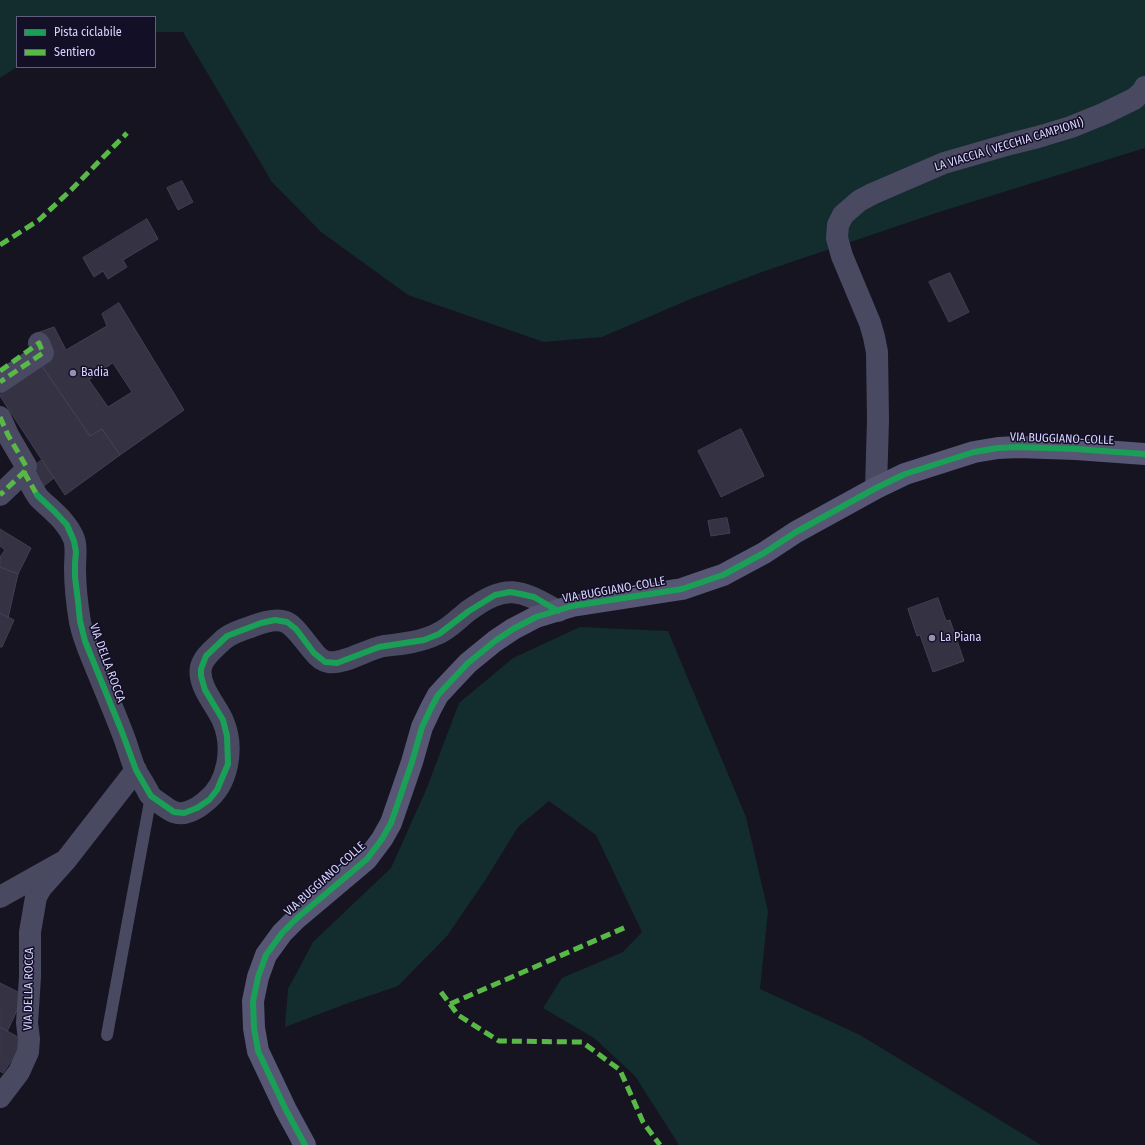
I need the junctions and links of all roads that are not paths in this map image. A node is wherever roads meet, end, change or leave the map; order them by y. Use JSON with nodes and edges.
{"nodes":[{"id":1,"x":1145,"y":87,"type":"edge"},
{"id":2,"x":39,"y":343,"type":"dead end"},
{"id":3,"x":0,"y":382,"type":"edge"},
{"id":4,"x":0,"y":416,"type":"edge"},
{"id":5,"x":1145,"y":454,"type":"edge"},
{"id":6,"x":24,"y":472,"type":"junction"},
{"id":7,"x":876,"y":488,"type":"junction"},
{"id":8,"x":0,"y":495,"type":"edge"},
{"id":9,"x":558,"y":611,"type":"junction"},
{"id":10,"x":136,"y":770,"type":"junction"},
{"id":11,"x":151,"y":796,"type":"junction"},
{"id":12,"x":66,"y":860,"type":"junction"},
{"id":13,"x":0,"y":897,"type":"edge"},
{"id":14,"x":107,"y":1035,"type":"dead end"},
{"id":15,"x":0,"y":1097,"type":"edge"},
{"id":16,"x":305,"y":1145,"type":"edge"}],
"edges":[{"from":1,"to":7,"type":"street","name":"LA VIACCIA ( VECCHIA CAMPIONI)"},
{"from":2,"to":3,"type":"street"},
{"from":4,"to":6,"type":"street","name":"VIA DELLA ROCCA"},
{"from":5,"to":7,"type":"street","name":"VIA BUGGIANO-COLLE"},
{"from":6,"to":8,"type":"street"},
{"from":6,"to":10,"type":"street","name":"VIA DELLA ROCCA"},
{"from":7,"to":9,"type":"street","name":"VIA BUGGIANO-COLLE"},
{"from":9,"to":11,"type":"street"},
{"from":9,"to":16,"type":"street","name":"VIA BUGGIANO-COLLE"},
{"from":10,"to":11,"type":"street","name":"VIA DELLA ROCCA"},
{"from":10,"to":12,"type":"street","name":"VIA DELLA ROCCA"},
{"from":11,"to":14,"type":"lane"},
{"from":12,"to":13,"type":"street","name":"VIA DELLA ROCCA"},
{"from":12,"to":15,"type":"street","name":"VIA DELLA ROCCA"}]}
